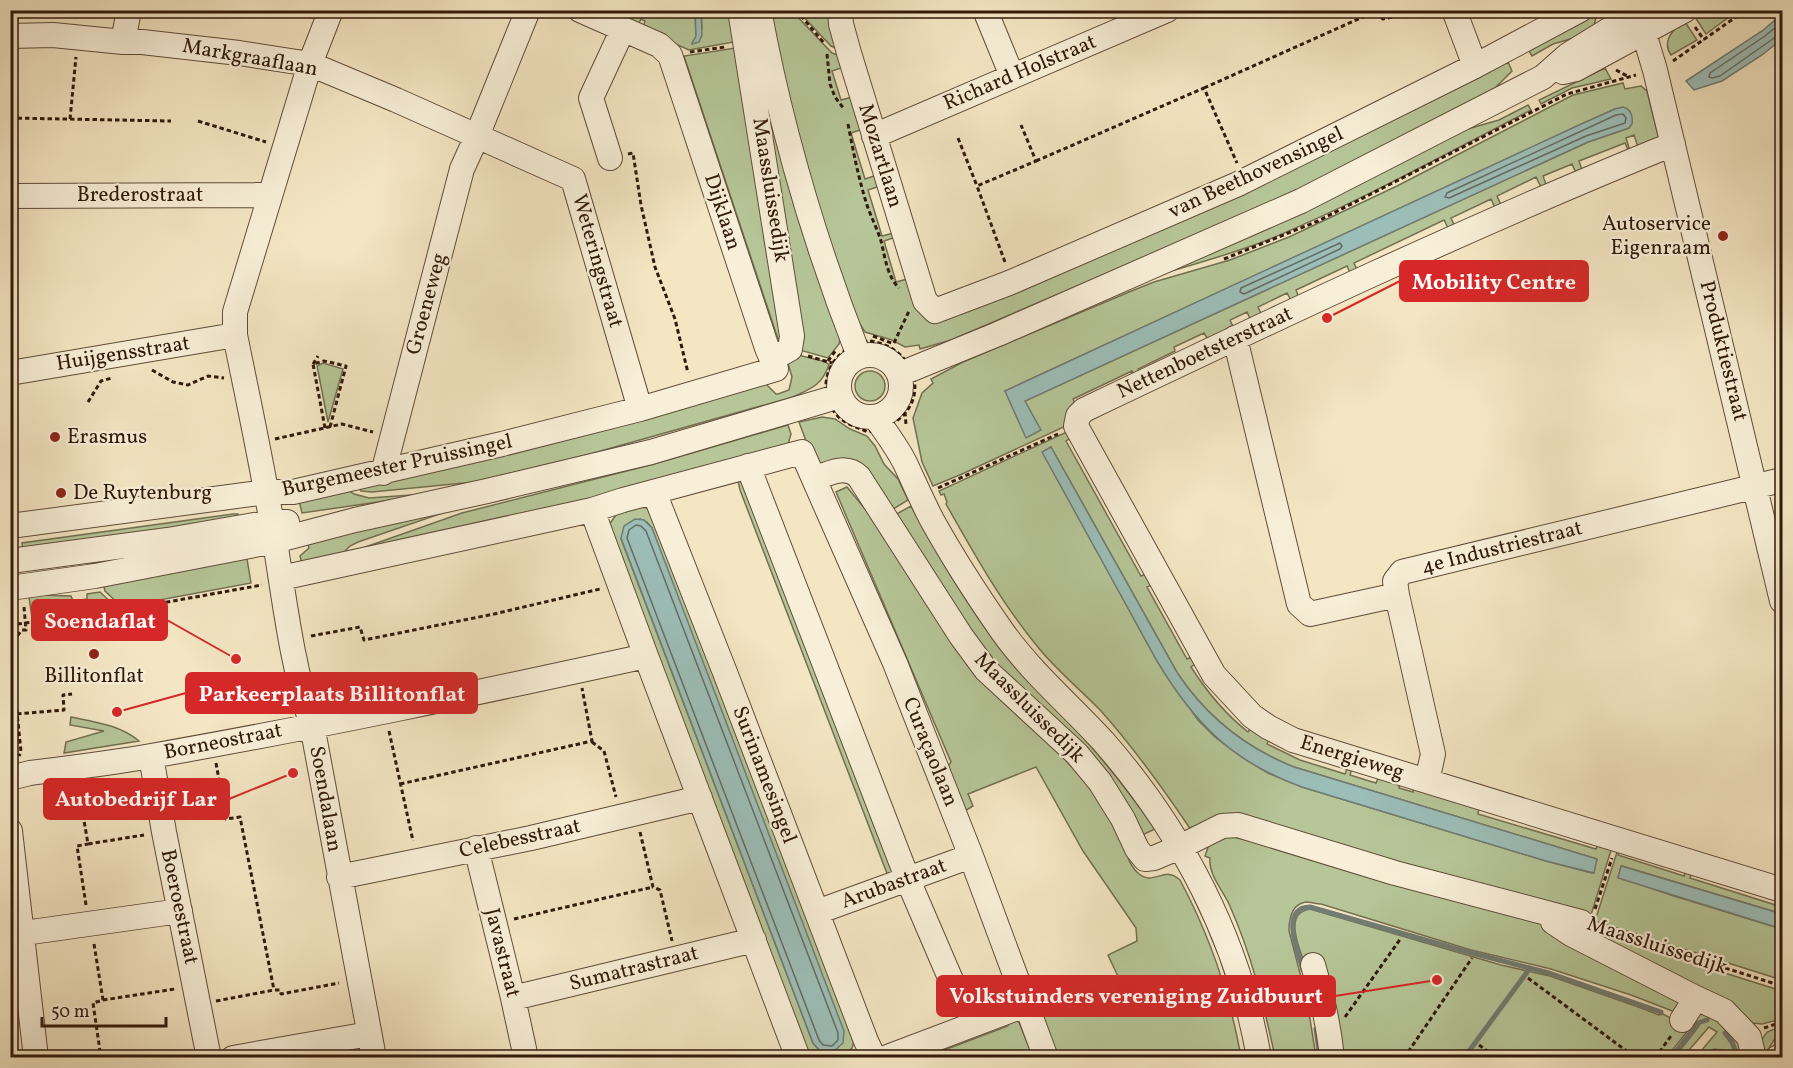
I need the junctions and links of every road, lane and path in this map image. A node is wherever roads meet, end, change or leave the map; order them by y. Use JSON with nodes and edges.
{"nodes":[{"id":1,"x":129,"y":10,"type":"edge"},
{"id":2,"x":331,"y":10,"type":"edge"},
{"id":3,"x":528,"y":10,"type":"edge"},
{"id":4,"x":580,"y":10,"type":"edge"},
{"id":5,"x":741,"y":10,"type":"edge"},
{"id":6,"x":759,"y":10,"type":"edge"},
{"id":7,"x":796,"y":10,"type":"edge"},
{"id":8,"x":840,"y":10,"type":"edge"},
{"id":9,"x":985,"y":10,"type":"edge"},
{"id":10,"x":1167,"y":10,"type":"edge"},
{"id":11,"x":1427,"y":10,"type":"edge"},
{"id":12,"x":1454,"y":10,"type":"edge"},
{"id":13,"x":1580,"y":10,"type":"edge"},
{"id":14,"x":1685,"y":10,"type":"edge"},
{"id":15,"x":1746,"y":10,"type":"edge"},
{"id":16,"x":1640,"y":16,"type":"edge"},
{"id":17,"x":623,"y":29,"type":"junction"},
{"id":18,"x":824,"y":35,"type":"dead end"},
{"id":19,"x":10,"y":36,"type":"edge"},
{"id":20,"x":78,"y":38,"type":"junction"},
{"id":21,"x":123,"y":42,"type":"junction"},
{"id":22,"x":826,"y":45,"type":"junction"},
{"id":23,"x":717,"y":48,"type":"dead end"},
{"id":24,"x":670,"y":55,"type":"junction"},
{"id":25,"x":310,"y":64,"type":"junction"},
{"id":26,"x":1475,"y":66,"type":"junction"},
{"id":27,"x":1655,"y":70,"type":"junction"},
{"id":28,"x":1012,"y":76,"type":"junction"},
{"id":29,"x":1204,"y":88,"type":"junction"},
{"id":30,"x":846,"y":114,"type":"dead end"},
{"id":31,"x":10,"y":117,"type":"edge"},
{"id":32,"x":70,"y":119,"type":"junction"},
{"id":33,"x":171,"y":121,"type":"dead end"},
{"id":34,"x":198,"y":121,"type":"dead end"},
{"id":35,"x":848,"y":121,"type":"dead end"},
{"id":36,"x":1021,"y":126,"type":"dead end"},
{"id":37,"x":477,"y":136,"type":"junction"},
{"id":38,"x":874,"y":136,"type":"junction"},
{"id":39,"x":958,"y":138,"type":"dead end"},
{"id":40,"x":1672,"y":144,"type":"junction"},
{"id":41,"x":284,"y":149,"type":"junction"},
{"id":42,"x":610,"y":158,"type":"joint"},
{"id":43,"x":1036,"y":161,"type":"junction"},
{"id":44,"x":1245,"y":181,"type":"junction"},
{"id":45,"x":977,"y":186,"type":"junction"},
{"id":46,"x":270,"y":195,"type":"junction"},
{"id":47,"x":10,"y":196,"type":"edge"},
{"id":48,"x":1215,"y":262,"type":"dead end"},
{"id":49,"x":1010,"y":283,"type":"junction"},
{"id":50,"x":913,"y":301,"type":"junction"},
{"id":51,"x":236,"y":335,"type":"junction"},
{"id":52,"x":1235,"y":338,"type":"junction"},
{"id":53,"x":892,"y":348,"type":"dead end"},
{"id":54,"x":802,"y":354,"type":"dead end"},
{"id":55,"x":318,"y":356,"type":"dead end"},
{"id":56,"x":859,"y":356,"type":"junction"},
{"id":57,"x":832,"y":363,"type":"dead end"},
{"id":58,"x":314,"y":364,"type":"junction"},
{"id":59,"x":774,"y":364,"type":"junction"},
{"id":60,"x":150,"y":369,"type":"dead end"},
{"id":61,"x":10,"y":372,"type":"edge"},
{"id":62,"x":900,"y":374,"type":"junction"},
{"id":63,"x":116,"y":375,"type":"dead end"},
{"id":64,"x":227,"y":378,"type":"dead end"},
{"id":65,"x":690,"y":394,"type":"junction"},
{"id":66,"x":840,"y":396,"type":"junction"},
{"id":67,"x":88,"y":402,"type":"dead end"},
{"id":68,"x":640,"y":409,"type":"junction"},
{"id":69,"x":882,"y":414,"type":"junction"},
{"id":70,"x":1076,"y":426,"type":"junction"},
{"id":71,"x":327,"y":428,"type":"junction"},
{"id":72,"x":392,"y":437,"type":"junction"},
{"id":73,"x":258,"y":446,"type":"junction"},
{"id":74,"x":748,"y":466,"type":"junction"},
{"id":75,"x":383,"y":473,"type":"junction"},
{"id":76,"x":963,"y":476,"type":"dead end"},
{"id":77,"x":814,"y":479,"type":"junction"},
{"id":78,"x":1782,"y":480,"type":"edge"},
{"id":79,"x":1756,"y":486,"type":"junction"},
{"id":80,"x":267,"y":492,"type":"junction"},
{"id":81,"x":654,"y":492,"type":"junction"},
{"id":82,"x":592,"y":510,"type":"junction"},
{"id":83,"x":10,"y":526,"type":"edge"},
{"id":84,"x":274,"y":532,"type":"junction"},
{"id":85,"x":10,"y":561,"type":"edge"},
{"id":86,"x":281,"y":578,"type":"junction"},
{"id":87,"x":619,"y":584,"type":"junction"},
{"id":88,"x":1396,"y":595,"type":"junction"},
{"id":89,"x":16,"y":598,"type":"edge"},
{"id":90,"x":1782,"y":601,"type":"edge"},
{"id":91,"x":26,"y":622,"type":"junction"},
{"id":92,"x":10,"y":624,"type":"edge"},
{"id":93,"x":10,"y":637,"type":"edge"},
{"id":94,"x":291,"y":640,"type":"junction"},
{"id":95,"x":10,"y":642,"type":"edge"},
{"id":96,"x":646,"y":656,"type":"junction"},
{"id":97,"x":579,"y":671,"type":"junction"},
{"id":98,"x":72,"y":694,"type":"dead end"},
{"id":99,"x":385,"y":711,"type":"junction"},
{"id":100,"x":18,"y":714,"type":"junction"},
{"id":101,"x":312,"y":725,"type":"junction"},
{"id":102,"x":592,"y":741,"type":"junction"},
{"id":103,"x":213,"y":744,"type":"junction"},
{"id":104,"x":21,"y":752,"type":"dead end"},
{"id":105,"x":151,"y":756,"type":"junction"},
{"id":106,"x":75,"y":767,"type":"junction"},
{"id":107,"x":10,"y":778,"type":"edge"},
{"id":108,"x":1427,"y":781,"type":"junction"},
{"id":109,"x":400,"y":784,"type":"junction"},
{"id":110,"x":700,"y":798,"type":"junction"},
{"id":111,"x":628,"y":814,"type":"junction"},
{"id":112,"x":10,"y":831,"type":"edge"},
{"id":113,"x":164,"y":832,"type":"junction"},
{"id":114,"x":1617,"y":840,"type":"junction"},
{"id":115,"x":88,"y":844,"type":"junction"},
{"id":116,"x":1180,"y":847,"type":"junction"},
{"id":117,"x":476,"y":848,"type":"junction"},
{"id":118,"x":971,"y":856,"type":"junction"},
{"id":119,"x":417,"y":861,"type":"junction"},
{"id":120,"x":339,"y":877,"type":"junction"},
{"id":121,"x":908,"y":880,"type":"junction"},
{"id":122,"x":653,"y":887,"type":"junction"},
{"id":123,"x":1782,"y":890,"type":"edge"},
{"id":124,"x":1530,"y":909,"type":"junction"},
{"id":125,"x":180,"y":911,"type":"junction"},
{"id":126,"x":817,"y":912,"type":"junction"},
{"id":127,"x":1588,"y":916,"type":"joint"},
{"id":128,"x":494,"y":923,"type":"junction"},
{"id":129,"x":89,"y":924,"type":"junction"},
{"id":130,"x":1613,"y":932,"type":"dead end"},
{"id":131,"x":16,"y":934,"type":"edge"},
{"id":132,"x":1401,"y":938,"type":"dead end"},
{"id":133,"x":754,"y":940,"type":"junction"},
{"id":134,"x":676,"y":958,"type":"junction"},
{"id":135,"x":1472,"y":958,"type":"dead end"},
{"id":136,"x":1313,"y":965,"type":"dead end"},
{"id":137,"x":1528,"y":978,"type":"dead end"},
{"id":138,"x":358,"y":979,"type":"junction"},
{"id":139,"x":1782,"y":986,"type":"edge"},
{"id":140,"x":274,"y":990,"type":"junction"},
{"id":141,"x":957,"y":994,"type":"dead end"},
{"id":142,"x":197,"y":995,"type":"junction"},
{"id":143,"x":513,"y":998,"type":"junction"},
{"id":144,"x":1696,"y":998,"type":"junction"},
{"id":145,"x":103,"y":1000,"type":"junction"},
{"id":146,"x":1025,"y":1005,"type":"junction"},
{"id":147,"x":1682,"y":1020,"type":"joint"},
{"id":148,"x":1479,"y":1045,"type":"dead end"},
{"id":149,"x":371,"y":1046,"type":"edge"},
{"id":150,"x":1752,"y":1047,"type":"edge"},
{"id":151,"x":1331,"y":1048,"type":"edge"},
{"id":152,"x":1782,"y":1055,"type":"edge"},
{"id":153,"x":36,"y":1058,"type":"edge"},
{"id":154,"x":101,"y":1058,"type":"edge"},
{"id":155,"x":209,"y":1058,"type":"edge"},
{"id":156,"x":233,"y":1058,"type":"edge"},
{"id":157,"x":526,"y":1058,"type":"edge"},
{"id":158,"x":798,"y":1058,"type":"edge"},
{"id":159,"x":874,"y":1058,"type":"edge"},
{"id":160,"x":885,"y":1058,"type":"edge"},
{"id":161,"x":1046,"y":1058,"type":"edge"},
{"id":162,"x":1259,"y":1058,"type":"edge"},
{"id":163,"x":1404,"y":1058,"type":"edge"},
{"id":164,"x":1497,"y":1058,"type":"edge"},
{"id":165,"x":1636,"y":1058,"type":"edge"},
{"id":166,"x":1655,"y":1058,"type":"edge"},
{"id":167,"x":1777,"y":1058,"type":"edge"}],
"edges":[{"from":1,"to":21,"type":"street"},
{"from":2,"to":25,"type":"street","name":"Soendalaan"},
{"from":3,"to":37,"type":"street","name":"Groeneweg"},
{"from":4,"to":17,"type":"street"},
{"from":5,"to":59,"type":"street","name":"Maassluissedijk"},
{"from":6,"to":56,"type":"street","name":"Maassluissedijk"},
{"from":7,"to":22,"type":"path"},
{"from":8,"to":38,"type":"street","name":"Mozartlaan"},
{"from":9,"to":28,"type":"street"},
{"from":10,"to":28,"type":"street","name":"Richard Holstraat"},
{"from":11,"to":29,"type":"path"},
{"from":12,"to":26,"type":"street"},
{"from":13,"to":26,"type":"street","name":"van Beethovensingel"},
{"from":14,"to":16,"type":"street","name":"van Beethovensingel"},
{"from":15,"to":27,"type":"path"},
{"from":16,"to":27,"type":"street","name":"Produktiestraat"},
{"from":16,"to":62,"type":"street","name":"van Beethovensingel"},
{"from":17,"to":24,"type":"street"},
{"from":17,"to":42,"type":"street"},
{"from":18,"to":22,"type":"path"},
{"from":19,"to":20,"type":"street","name":"Markgraaflaan"},
{"from":20,"to":21,"type":"street","name":"Markgraaflaan"},
{"from":20,"to":32,"type":"path"},
{"from":21,"to":25,"type":"street","name":"Markgraaflaan"},
{"from":22,"to":30,"type":"path"},
{"from":23,"to":24,"type":"path"},
{"from":24,"to":59,"type":"street","name":"Dijklaan"},
{"from":25,"to":37,"type":"street","name":"Markgraaflaan"},
{"from":25,"to":41,"type":"street","name":"Soendalaan"},
{"from":26,"to":44,"type":"street","name":"van Beethovensingel"},
{"from":27,"to":40,"type":"street","name":"Produktiestraat"},
{"from":27,"to":48,"type":"path"},
{"from":28,"to":38,"type":"street","name":"Richard Holstraat"},
{"from":29,"to":43,"type":"path"},
{"from":29,"to":44,"type":"path"},
{"from":31,"to":32,"type":"path"},
{"from":32,"to":33,"type":"path"},
{"from":34,"to":41,"type":"path"},
{"from":35,"to":50,"type":"path"},
{"from":36,"to":43,"type":"path"},
{"from":37,"to":68,"type":"street","name":"Weteringstraat"},
{"from":37,"to":72,"type":"street","name":"Groeneweg"},
{"from":38,"to":50,"type":"street","name":"Mozartlaan"},
{"from":39,"to":45,"type":"path"},
{"from":40,"to":52,"type":"street","name":"Nettenboetsterstraat"},
{"from":40,"to":79,"type":"street","name":"Produktiestraat"},
{"from":41,"to":46,"type":"street","name":"Soendalaan"},
{"from":42,"to":65,"type":"path"},
{"from":43,"to":45,"type":"path"},
{"from":44,"to":49,"type":"street","name":"van Beethovensingel"},
{"from":45,"to":49,"type":"path"},
{"from":46,"to":47,"type":"street","name":"Brederostraat"},
{"from":46,"to":51,"type":"street","name":"Soendalaan"},
{"from":49,"to":50,"type":"street","name":"van Beethovensingel"},
{"from":50,"to":53,"type":"path"},
{"from":51,"to":61,"type":"street","name":"Huijgensstraat"},
{"from":51,"to":73,"type":"street","name":"Soendalaan"},
{"from":52,"to":70,"type":"street","name":"Nettenboetsterstraat"},
{"from":52,"to":88,"type":"street"},
{"from":54,"to":57,"type":"path"},
{"from":55,"to":58,"type":"path"},
{"from":56,"to":62,"type":"street"},
{"from":56,"to":66,"type":"street"},
{"from":58,"to":71,"type":"path"},
{"from":58,"to":71,"type":"path"},
{"from":59,"to":65,"type":"street","name":"Burgemeester Pruissingel"},
{"from":60,"to":64,"type":"path"},
{"from":62,"to":69,"type":"street"},
{"from":63,"to":67,"type":"path"},
{"from":65,"to":68,"type":"street","name":"Burgemeester Pruissingel"},
{"from":66,"to":69,"type":"street"},
{"from":66,"to":84,"type":"street","name":"Burgemeester Pruissingel"},
{"from":68,"to":75,"type":"street","name":"Burgemeester Pruissingel"},
{"from":69,"to":116,"type":"street","name":"Maassluissedijk"},
{"from":70,"to":76,"type":"path"},
{"from":70,"to":108,"type":"street","name":"Energieweg"},
{"from":71,"to":72,"type":"path"},
{"from":71,"to":73,"type":"path"},
{"from":72,"to":75,"type":"street","name":"Groeneweg"},
{"from":73,"to":80,"type":"street","name":"Soendalaan"},
{"from":74,"to":77,"type":"street","name":"Curaçaolaan"},
{"from":74,"to":81,"type":"street"},
{"from":74,"to":121,"type":"street"},
{"from":75,"to":80,"type":"street","name":"Burgemeester Pruissingel"},
{"from":77,"to":116,"type":"street","name":"Maassluissedijk"},
{"from":77,"to":118,"type":"street","name":"Curaçaolaan"},
{"from":78,"to":79,"type":"street","name":"4e Industriestraat"},
{"from":79,"to":88,"type":"street","name":"4e Industriestraat"},
{"from":79,"to":90,"type":"street","name":"Produktiestraat"},
{"from":80,"to":83,"type":"street","name":"Burgemeester Pruissingel"},
{"from":80,"to":84,"type":"street","name":"Soendalaan"},
{"from":81,"to":82,"type":"street"},
{"from":81,"to":126,"type":"street","name":"Surinamesingel"},
{"from":82,"to":86,"type":"street"},
{"from":82,"to":87,"type":"street"},
{"from":84,"to":85,"type":"street","name":"Burgemeester Pruissingel"},
{"from":84,"to":86,"type":"street","name":"Soendalaan"},
{"from":84,"to":89,"type":"street","name":"Burgemeester Pruissingel"},
{"from":86,"to":91,"type":"path"},
{"from":86,"to":94,"type":"street","name":"Soendalaan"},
{"from":87,"to":94,"type":"path"},
{"from":87,"to":96,"type":"street"},
{"from":88,"to":108,"type":"street"},
{"from":89,"to":91,"type":"path"},
{"from":89,"to":92,"type":"path"},
{"from":91,"to":92,"type":"path"},
{"from":91,"to":93,"type":"path"},
{"from":94,"to":101,"type":"street","name":"Soendalaan"},
{"from":95,"to":100,"type":"path"},
{"from":96,"to":97,"type":"street","name":"Borneostraat"},
{"from":96,"to":110,"type":"street"},
{"from":97,"to":99,"type":"street","name":"Borneostraat"},
{"from":97,"to":102,"type":"path"},
{"from":98,"to":100,"type":"path"},
{"from":99,"to":101,"type":"street","name":"Borneostraat"},
{"from":99,"to":109,"type":"path"},
{"from":100,"to":104,"type":"path"},
{"from":101,"to":103,"type":"street","name":"Borneostraat"},
{"from":101,"to":120,"type":"street","name":"Soendalaan"},
{"from":102,"to":109,"type":"path"},
{"from":102,"to":111,"type":"path"},
{"from":103,"to":105,"type":"street","name":"Borneostraat"},
{"from":103,"to":140,"type":"path"},
{"from":105,"to":106,"type":"street","name":"Borneostraat"},
{"from":105,"to":113,"type":"street","name":"Boeroestraat"},
{"from":106,"to":107,"type":"street","name":"Borneostraat"},
{"from":106,"to":115,"type":"path"},
{"from":108,"to":114,"type":"street","name":"Energieweg"},
{"from":109,"to":119,"type":"path"},
{"from":110,"to":111,"type":"street","name":"Celebesstraat"},
{"from":110,"to":133,"type":"street"},
{"from":111,"to":117,"type":"street","name":"Celebesstraat"},
{"from":111,"to":122,"type":"path"},
{"from":112,"to":131,"type":"street"},
{"from":113,"to":115,"type":"path"},
{"from":113,"to":125,"type":"street","name":"Boeroestraat"},
{"from":114,"to":123,"type":"street","name":"Energieweg"},
{"from":114,"to":127,"type":"path"},
{"from":115,"to":129,"type":"path"},
{"from":116,"to":124,"type":"street","name":"Maassluissedijk"},
{"from":116,"to":162,"type":"street"},
{"from":117,"to":119,"type":"street","name":"Celebesstraat"},
{"from":117,"to":128,"type":"street","name":"Javastraat"},
{"from":118,"to":121,"type":"street","name":"Arubastraat"},
{"from":118,"to":146,"type":"street","name":"Curaçaolaan"},
{"from":119,"to":120,"type":"street","name":"Celebesstraat"},
{"from":120,"to":138,"type":"street","name":"Soendalaan"},
{"from":121,"to":126,"type":"street","name":"Arubastraat"},
{"from":121,"to":141,"type":"street"},
{"from":122,"to":128,"type":"path"},
{"from":122,"to":134,"type":"path"},
{"from":124,"to":127,"type":"street","name":"Maassluissedijk"},
{"from":124,"to":144,"type":"street","name":"Maassluissedijk"},
{"from":125,"to":129,"type":"street"},
{"from":125,"to":142,"type":"street","name":"Boeroestraat"},
{"from":126,"to":159,"type":"street","name":"Surinamesingel"},
{"from":128,"to":143,"type":"street","name":"Javastraat"},
{"from":129,"to":131,"type":"street"},
{"from":129,"to":145,"type":"path"},
{"from":130,"to":139,"type":"path","name":"Maassluissedijk"},
{"from":131,"to":153,"type":"street"},
{"from":132,"to":151,"type":"path"},
{"from":133,"to":134,"type":"street","name":"Sumatrastraat"},
{"from":133,"to":158,"type":"street"},
{"from":134,"to":143,"type":"street","name":"Sumatrastraat"},
{"from":135,"to":163,"type":"path"},
{"from":136,"to":151,"type":"street"},
{"from":137,"to":165,"type":"path"},
{"from":138,"to":140,"type":"path"},
{"from":138,"to":149,"type":"street","name":"Soendalaan"},
{"from":140,"to":142,"type":"path"},
{"from":142,"to":145,"type":"path"},
{"from":142,"to":155,"type":"street","name":"Boeroestraat"},
{"from":143,"to":157,"type":"street","name":"Javastraat"},
{"from":144,"to":147,"type":"street"},
{"from":144,"to":150,"type":"street","name":"Maassluissedijk"},
{"from":145,"to":154,"type":"path"},
{"from":146,"to":160,"type":"street"},
{"from":146,"to":161,"type":"street","name":"Curaçaolaan"},
{"from":147,"to":166,"type":"path"},
{"from":148,"to":164,"type":"path"},
{"from":149,"to":156,"type":"street"},
{"from":152,"to":167,"type":"street"}]}
